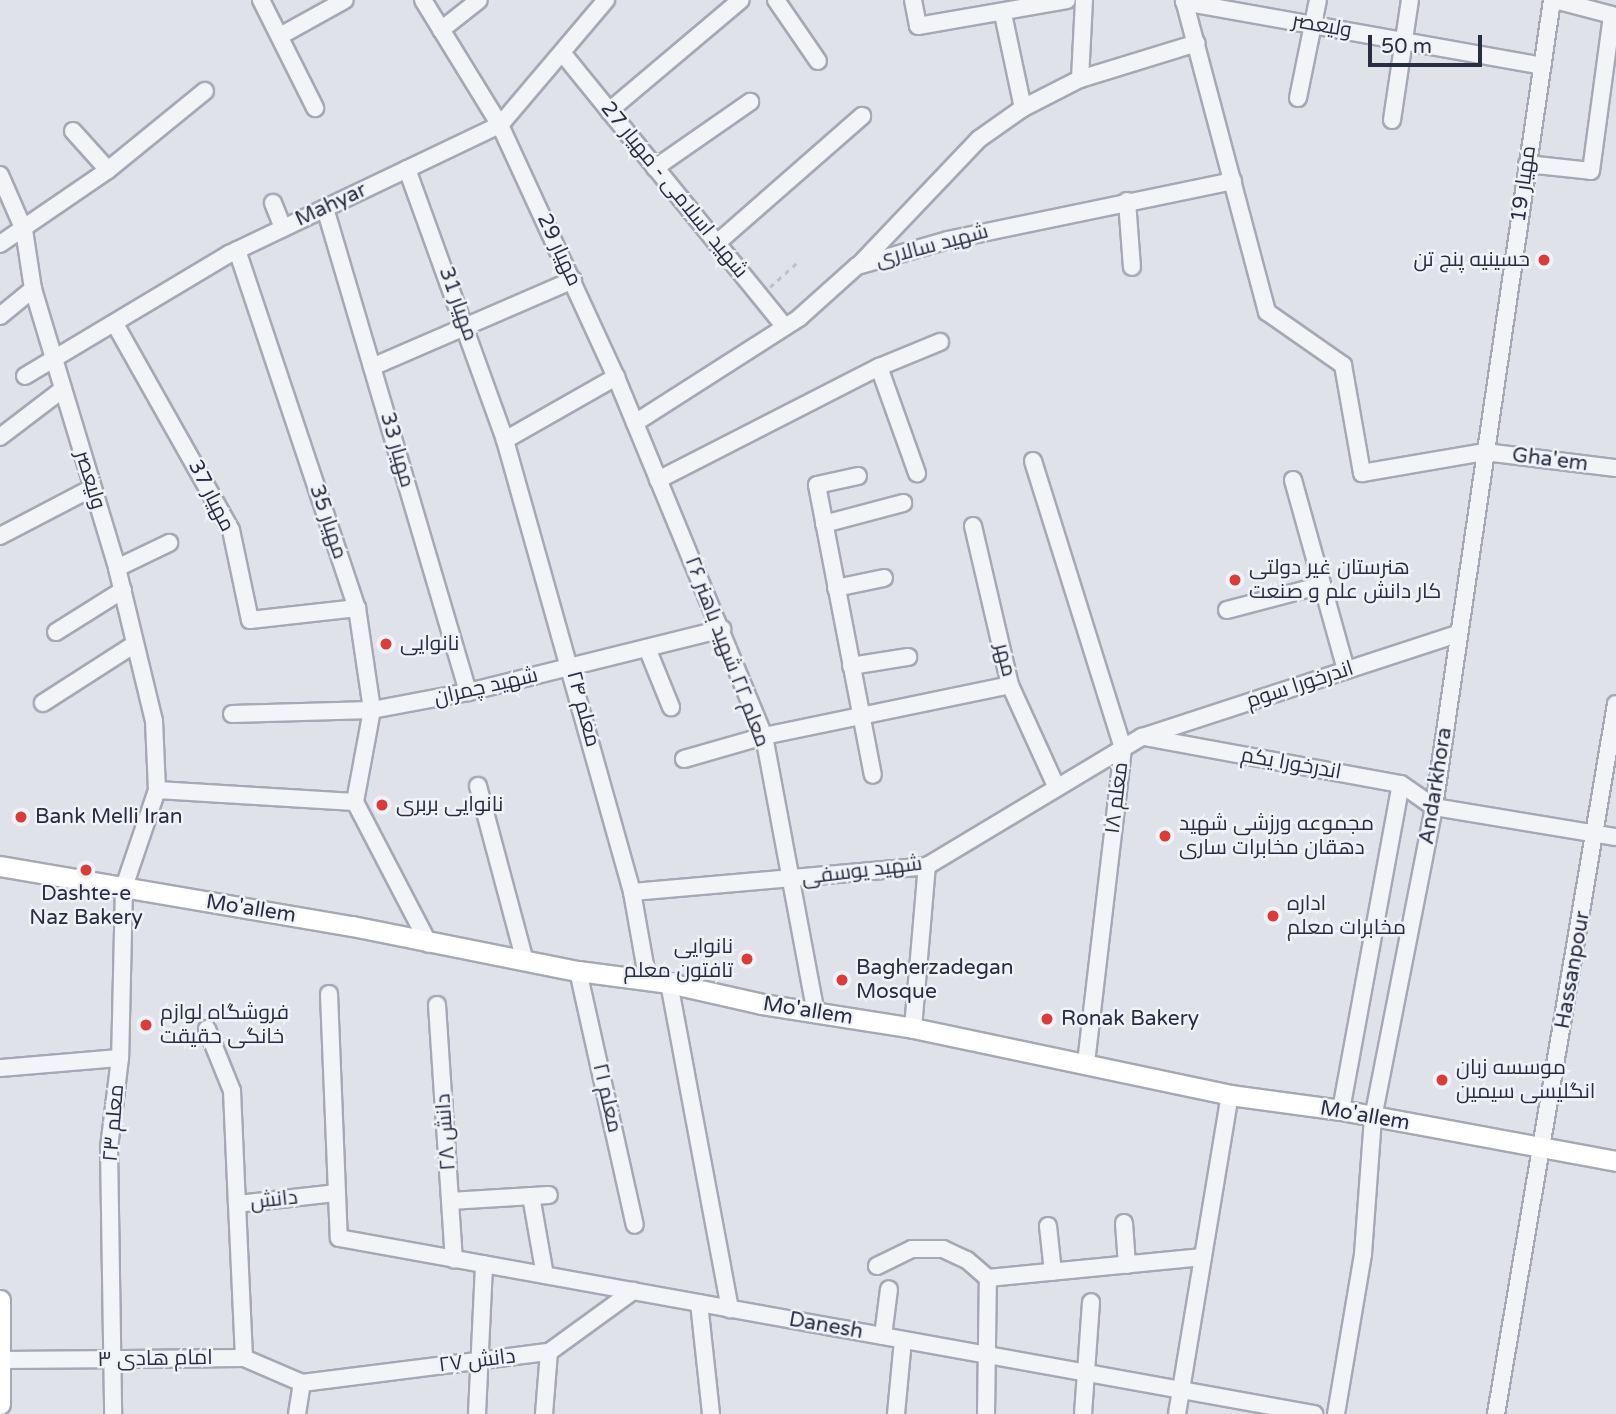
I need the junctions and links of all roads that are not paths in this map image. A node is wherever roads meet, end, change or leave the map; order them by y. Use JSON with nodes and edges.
{"nodes":[{"id":1,"x":261,"y":0,"type":"edge"},
{"id":2,"x":345,"y":0,"type":"edge"},
{"id":3,"x":423,"y":0,"type":"edge"},
{"id":4,"x":479,"y":0,"type":"edge"},
{"id":5,"x":606,"y":0,"type":"edge"},
{"id":6,"x":741,"y":0,"type":"edge"},
{"id":7,"x":776,"y":0,"type":"edge"},
{"id":8,"x":913,"y":0,"type":"edge"},
{"id":9,"x":1067,"y":0,"type":"edge"},
{"id":10,"x":1084,"y":0,"type":"edge"},
{"id":11,"x":1318,"y":0,"type":"edge"},
{"id":12,"x":1410,"y":0,"type":"edge"},
{"id":13,"x":1553,"y":0,"type":"edge"},
{"id":14,"x":1184,"y":1,"type":"edge"},
{"id":15,"x":1003,"y":14,"type":"junction"},
{"id":16,"x":1313,"y":25,"type":"junction"},
{"id":17,"x":442,"y":30,"type":"junction"},
{"id":18,"x":280,"y":36,"type":"junction"},
{"id":19,"x":1405,"y":41,"type":"junction"},
{"id":20,"x":1197,"y":43,"type":"junction"},
{"id":21,"x":564,"y":55,"type":"junction"},
{"id":22,"x":818,"y":61,"type":"dead end"},
{"id":23,"x":1542,"y":65,"type":"junction"},
{"id":24,"x":1080,"y":79,"type":"junction"},
{"id":25,"x":205,"y":91,"type":"dead end"},
{"id":26,"x":1298,"y":98,"type":"dead end"},
{"id":27,"x":750,"y":102,"type":"dead end"},
{"id":28,"x":315,"y":108,"type":"dead end"},
{"id":29,"x":1023,"y":108,"type":"junction"},
{"id":30,"x":609,"y":111,"type":"junction"},
{"id":31,"x":862,"y":116,"type":"dead end"},
{"id":32,"x":1392,"y":120,"type":"dead end"},
{"id":33,"x":500,"y":125,"type":"junction"},
{"id":34,"x":73,"y":131,"type":"dead end"},
{"id":35,"x":1527,"y":164,"type":"junction"},
{"id":36,"x":655,"y":168,"type":"junction"},
{"id":37,"x":407,"y":169,"type":"junction"},
{"id":38,"x":108,"y":170,"type":"junction"},
{"id":39,"x":0,"y":176,"type":"edge"},
{"id":40,"x":1233,"y":181,"type":"junction"},
{"id":41,"x":1127,"y":201,"type":"junction"},
{"id":42,"x":273,"y":203,"type":"dead end"},
{"id":43,"x":326,"y":208,"type":"junction"},
{"id":44,"x":283,"y":228,"type":"junction"},
{"id":45,"x":24,"y":230,"type":"junction"},
{"id":46,"x":717,"y":243,"type":"junction"},
{"id":47,"x":0,"y":244,"type":"edge"},
{"id":48,"x":237,"y":250,"type":"junction"},
{"id":49,"x":857,"y":266,"type":"junction"},
{"id":50,"x":1132,"y":267,"type":"dead end"},
{"id":51,"x":573,"y":280,"type":"junction"},
{"id":52,"x":33,"y":289,"type":"junction"},
{"id":53,"x":0,"y":316,"type":"edge"},
{"id":54,"x":115,"y":324,"type":"junction"},
{"id":55,"x":784,"y":326,"type":"junction"},
{"id":56,"x":467,"y":327,"type":"junction"},
{"id":57,"x":940,"y":342,"type":"dead end"},
{"id":58,"x":57,"y":359,"type":"junction"},
{"id":59,"x":372,"y":367,"type":"junction"},
{"id":60,"x":879,"y":367,"type":"junction"},
{"id":61,"x":25,"y":376,"type":"dead end"},
{"id":62,"x":615,"y":377,"type":"junction"},
{"id":63,"x":63,"y":389,"type":"junction"},
{"id":64,"x":635,"y":423,"type":"junction"},
{"id":65,"x":0,"y":437,"type":"edge"},
{"id":66,"x":505,"y":440,"type":"junction"},
{"id":67,"x":1485,"y":452,"type":"junction"},
{"id":68,"x":1033,"y":461,"type":"dead end"},
{"id":69,"x":1616,"y":468,"type":"edge"},
{"id":70,"x":917,"y":473,"type":"dead end"},
{"id":71,"x":858,"y":476,"type":"dead end"},
{"id":72,"x":658,"y":480,"type":"junction"},
{"id":73,"x":1293,"y":480,"type":"dead end"},
{"id":74,"x":92,"y":488,"type":"junction"},
{"id":75,"x":904,"y":503,"type":"dead end"},
{"id":76,"x":824,"y":524,"type":"junction"},
{"id":77,"x":973,"y":526,"type":"dead end"},
{"id":78,"x":0,"y":536,"type":"edge"},
{"id":79,"x":169,"y":543,"type":"dead end"},
{"id":80,"x":117,"y":568,"type":"junction"},
{"id":81,"x":884,"y":578,"type":"dead end"},
{"id":82,"x":1322,"y":585,"type":"junction"},
{"id":83,"x":836,"y":588,"type":"junction"},
{"id":84,"x":122,"y":590,"type":"junction"},
{"id":85,"x":357,"y":608,"type":"junction"},
{"id":86,"x":1227,"y":610,"type":"dead end"},
{"id":87,"x":722,"y":629,"type":"junction"},
{"id":88,"x":56,"y":632,"type":"dead end"},
{"id":89,"x":1458,"y":634,"type":"junction"},
{"id":90,"x":135,"y":644,"type":"junction"},
{"id":91,"x":647,"y":648,"type":"junction"},
{"id":92,"x":908,"y":657,"type":"dead end"},
{"id":93,"x":851,"y":666,"type":"junction"},
{"id":94,"x":572,"y":667,"type":"junction"},
{"id":95,"x":1346,"y":670,"type":"junction"},
{"id":96,"x":1010,"y":685,"type":"junction"},
{"id":97,"x":468,"y":692,"type":"junction"},
{"id":98,"x":43,"y":703,"type":"dead end"},
{"id":99,"x":1616,"y":704,"type":"edge"},
{"id":100,"x":671,"y":707,"type":"dead end"},
{"id":101,"x":372,"y":710,"type":"junction"},
{"id":102,"x":232,"y":714,"type":"dead end"},
{"id":103,"x":861,"y":719,"type":"junction"},
{"id":104,"x":764,"y":736,"type":"junction"},
{"id":105,"x":1142,"y":737,"type":"junction"},
{"id":106,"x":1123,"y":748,"type":"junction"},
{"id":107,"x":684,"y":759,"type":"dead end"},
{"id":108,"x":873,"y":775,"type":"dead end"},
{"id":109,"x":1401,"y":784,"type":"junction"},
{"id":110,"x":478,"y":786,"type":"dead end"},
{"id":111,"x":1057,"y":788,"type":"junction"},
{"id":112,"x":157,"y":790,"type":"junction"},
{"id":113,"x":355,"y":802,"type":"junction"},
{"id":114,"x":1434,"y":807,"type":"junction"},
{"id":115,"x":1597,"y":833,"type":"junction"},
{"id":116,"x":1616,"y":837,"type":"edge"},
{"id":117,"x":0,"y":866,"type":"edge"},
{"id":118,"x":927,"y":866,"type":"junction"},
{"id":119,"x":791,"y":880,"type":"junction"},
{"id":120,"x":124,"y":887,"type":"junction"},
{"id":121,"x":632,"y":892,"type":"junction"},
{"id":122,"x":429,"y":944,"type":"junction"},
{"id":123,"x":524,"y":961,"type":"junction"},
{"id":124,"x":578,"y":971,"type":"junction"},
{"id":125,"x":649,"y":982,"type":"junction"},
{"id":126,"x":668,"y":983,"type":"junction"},
{"id":127,"x":329,"y":995,"type":"dead end"},
{"id":128,"x":436,"y":1005,"type":"dead end"},
{"id":129,"x":816,"y":1013,"type":"junction"},
{"id":130,"x":207,"y":1028,"type":"dead end"},
{"id":131,"x":913,"y":1028,"type":"junction"},
{"id":132,"x":120,"y":1058,"type":"junction"},
{"id":133,"x":1086,"y":1064,"type":"junction"},
{"id":134,"x":0,"y":1068,"type":"edge"},
{"id":135,"x":1230,"y":1095,"type":"junction"},
{"id":136,"x":1341,"y":1110,"type":"junction"},
{"id":137,"x":1374,"y":1118,"type":"junction"},
{"id":138,"x":1540,"y":1149,"type":"junction"},
{"id":139,"x":1616,"y":1161,"type":"edge"},
{"id":140,"x":336,"y":1193,"type":"junction"},
{"id":141,"x":549,"y":1195,"type":"dead end"},
{"id":142,"x":531,"y":1196,"type":"junction"},
{"id":143,"x":450,"y":1201,"type":"junction"},
{"id":144,"x":237,"y":1204,"type":"junction"},
{"id":145,"x":1124,"y":1223,"type":"dead end"},
{"id":146,"x":635,"y":1225,"type":"dead end"},
{"id":147,"x":1048,"y":1226,"type":"dead end"},
{"id":148,"x":1203,"y":1257,"type":"junction"},
{"id":149,"x":454,"y":1259,"type":"junction"},
{"id":150,"x":484,"y":1264,"type":"junction"},
{"id":151,"x":1127,"y":1265,"type":"junction"},
{"id":152,"x":877,"y":1266,"type":"dead end"},
{"id":153,"x":1053,"y":1272,"type":"junction"},
{"id":154,"x":545,"y":1275,"type":"junction"},
{"id":155,"x":988,"y":1278,"type":"junction"},
{"id":156,"x":889,"y":1289,"type":"dead end"},
{"id":157,"x":633,"y":1291,"type":"junction"},
{"id":158,"x":0,"y":1300,"type":"edge"},
{"id":159,"x":1091,"y":1302,"type":"dead end"},
{"id":160,"x":699,"y":1303,"type":"junction"},
{"id":161,"x":730,"y":1309,"type":"junction"},
{"id":162,"x":883,"y":1336,"type":"junction"},
{"id":163,"x":903,"y":1340,"type":"junction"},
{"id":164,"x":549,"y":1352,"type":"junction"},
{"id":165,"x":990,"y":1356,"type":"junction"},
{"id":166,"x":244,"y":1358,"type":"junction"},
{"id":167,"x":114,"y":1359,"type":"junction"},
{"id":168,"x":1,"y":1360,"type":"edge"},
{"id":169,"x":480,"y":1361,"type":"junction"},
{"id":170,"x":1084,"y":1372,"type":"junction"},
{"id":171,"x":302,"y":1383,"type":"junction"},
{"id":172,"x":1181,"y":1390,"type":"junction"},
{"id":173,"x":0,"y":1404,"type":"edge"},
{"id":174,"x":113,"y":1414,"type":"edge"},
{"id":175,"x":297,"y":1414,"type":"edge"},
{"id":176,"x":477,"y":1414,"type":"edge"},
{"id":177,"x":544,"y":1414,"type":"edge"},
{"id":178,"x":711,"y":1414,"type":"edge"},
{"id":179,"x":897,"y":1414,"type":"edge"},
{"id":180,"x":986,"y":1414,"type":"edge"},
{"id":181,"x":1083,"y":1414,"type":"edge"},
{"id":182,"x":1177,"y":1414,"type":"edge"},
{"id":183,"x":1314,"y":1414,"type":"edge"},
{"id":184,"x":1336,"y":1414,"type":"edge"},
{"id":185,"x":1496,"y":1414,"type":"edge"}],
"edges":[{"from":1,"to":18,"type":"street"},
{"from":2,"to":18,"type":"street"},
{"from":3,"to":17,"type":"street","name":"مهیار 29"},
{"from":4,"to":17,"type":"street"},
{"from":5,"to":21,"type":"street","name":"Mahyar"},
{"from":6,"to":30,"type":"street"},
{"from":7,"to":22,"type":"street"},
{"from":8,"to":15,"type":"street"},
{"from":9,"to":15,"type":"street"},
{"from":10,"to":24,"type":"street"},
{"from":11,"to":16,"type":"street"},
{"from":12,"to":19,"type":"street"},
{"from":13,"to":23,"type":"street","name":"مهیار 19"},
{"from":13,"to":35,"type":"street"},
{"from":14,"to":16,"type":"street","name":"ولیعصر"},
{"from":14,"to":20,"type":"street"},
{"from":15,"to":29,"type":"street"},
{"from":16,"to":19,"type":"street","name":"ولیعصر"},
{"from":16,"to":26,"type":"street"},
{"from":17,"to":33,"type":"street","name":"مهیار 29"},
{"from":18,"to":28,"type":"street"},
{"from":19,"to":23,"type":"street","name":"ولیعصر"},
{"from":19,"to":32,"type":"street"},
{"from":20,"to":24,"type":"street"},
{"from":20,"to":40,"type":"street"},
{"from":21,"to":30,"type":"street","name":"شهید اسلامی - مهیار 27"},
{"from":21,"to":33,"type":"street","name":"Mahyar"},
{"from":23,"to":35,"type":"street","name":"مهیار 19"},
{"from":24,"to":29,"type":"street"},
{"from":25,"to":38,"type":"street"},
{"from":27,"to":36,"type":"street"},
{"from":29,"to":49,"type":"street"},
{"from":30,"to":36,"type":"street","name":"شهید اسلامی - مهیار 27"},
{"from":31,"to":46,"type":"street"},
{"from":33,"to":37,"type":"street","name":"Mahyar"},
{"from":33,"to":51,"type":"street","name":"مهیار 29"},
{"from":34,"to":38,"type":"street"},
{"from":35,"to":67,"type":"street","name":"مهیار 19"},
{"from":36,"to":46,"type":"street","name":"شهید اسلامی - مهیار 27"},
{"from":37,"to":43,"type":"street","name":"Mahyar"},
{"from":37,"to":56,"type":"street","name":"مهیار 31"},
{"from":38,"to":45,"type":"street"},
{"from":39,"to":45,"type":"street","name":"ولیعصر"},
{"from":40,"to":41,"type":"street","name":"شهید سالاری"},
{"from":40,"to":67,"type":"street","name":"Gha'em"},
{"from":41,"to":49,"type":"street","name":"شهید سالاری"},
{"from":41,"to":50,"type":"street"},
{"from":42,"to":44,"type":"street"},
{"from":43,"to":44,"type":"street","name":"Mahyar"},
{"from":43,"to":59,"type":"street","name":"مهیار 33"},
{"from":44,"to":48,"type":"street","name":"Mahyar"},
{"from":45,"to":47,"type":"street"},
{"from":45,"to":52,"type":"street","name":"ولیعصر"},
{"from":46,"to":55,"type":"street","name":"شهید اسلامی - مهیار 27"},
{"from":48,"to":54,"type":"street","name":"Mahyar"},
{"from":48,"to":85,"type":"street","name":"مهیار 35"},
{"from":49,"to":55,"type":"street","name":"شهید سالاری"},
{"from":51,"to":56,"type":"street"},
{"from":51,"to":62,"type":"street","name":"مهیار 29"},
{"from":52,"to":53,"type":"street"},
{"from":52,"to":58,"type":"street","name":"ولیعصر"},
{"from":54,"to":58,"type":"street","name":"Mahyar"},
{"from":54,"to":85,"type":"street","name":"مهیار 37"},
{"from":55,"to":64,"type":"street","name":"شهید سالاری"},
{"from":56,"to":59,"type":"street"},
{"from":56,"to":66,"type":"street","name":"مهیار 31"},
{"from":57,"to":60,"type":"street"},
{"from":58,"to":61,"type":"street","name":"Mahyar"},
{"from":58,"to":63,"type":"street","name":"ولیعصر"},
{"from":59,"to":97,"type":"street","name":"مهیار 33"},
{"from":60,"to":70,"type":"street"},
{"from":60,"to":72,"type":"street"},
{"from":62,"to":64,"type":"street","name":"مهیار 29"},
{"from":62,"to":66,"type":"street"},
{"from":63,"to":65,"type":"street"},
{"from":63,"to":74,"type":"street","name":"ولیعصر"},
{"from":64,"to":72,"type":"street","name":"معلم ۲۲ شهید باهنر ۲۶"},
{"from":66,"to":94,"type":"street","name":"معلم ۲۴"},
{"from":67,"to":69,"type":"street","name":"Gha'em"},
{"from":67,"to":89,"type":"street","name":"Andarkhora"},
{"from":68,"to":106,"type":"street","name":"معلم ۱۸"},
{"from":71,"to":76,"type":"street"},
{"from":72,"to":87,"type":"street","name":"معلم ۲۲ شهید باهنر ۲۶"},
{"from":73,"to":82,"type":"street"},
{"from":74,"to":78,"type":"street"},
{"from":74,"to":80,"type":"street","name":"ولیعصر"},
{"from":75,"to":76,"type":"street"},
{"from":76,"to":83,"type":"street"},
{"from":77,"to":96,"type":"street","name":"مهر"},
{"from":79,"to":80,"type":"street"},
{"from":80,"to":84,"type":"street","name":"ولیعصر"},
{"from":81,"to":83,"type":"street"},
{"from":82,"to":86,"type":"street"},
{"from":82,"to":95,"type":"street"},
{"from":83,"to":93,"type":"street"},
{"from":84,"to":88,"type":"street"},
{"from":84,"to":90,"type":"street","name":"ولیعصر"},
{"from":85,"to":101,"type":"street","name":"مهیار 35"},
{"from":87,"to":91,"type":"street","name":"شهید چمران"},
{"from":87,"to":104,"type":"street","name":"معلم ۲۲ شهید باهنر ۲۶"},
{"from":89,"to":95,"type":"street","name":"اندرخورا سوم"},
{"from":89,"to":114,"type":"street","name":"Andarkhora"},
{"from":90,"to":98,"type":"street"},
{"from":90,"to":112,"type":"street","name":"ولیعصر"},
{"from":91,"to":94,"type":"street","name":"شهید چمران"},
{"from":91,"to":100,"type":"street"},
{"from":92,"to":93,"type":"street"},
{"from":93,"to":103,"type":"street"},
{"from":94,"to":97,"type":"street","name":"شهید چمران"},
{"from":94,"to":121,"type":"street","name":"معلم ۲۴"},
{"from":95,"to":105,"type":"street","name":"اندرخورا سوم"},
{"from":96,"to":103,"type":"street"},
{"from":96,"to":111,"type":"street","name":"مهر"},
{"from":97,"to":101,"type":"street","name":"شهید چمران"},
{"from":99,"to":115,"type":"street","name":"Hassanpour"},
{"from":101,"to":102,"type":"street","name":"شهید چمران"},
{"from":101,"to":113,"type":"street","name":"مهیار 35"},
{"from":103,"to":104,"type":"street"},
{"from":103,"to":108,"type":"street"},
{"from":104,"to":107,"type":"street"},
{"from":104,"to":119,"type":"street","name":"معلم ۲۲ شهید باهنر ۲۶"},
{"from":105,"to":106,"type":"street","name":"شهید یوسفی"},
{"from":105,"to":109,"type":"street","name":"اندرخورا یکم"},
{"from":106,"to":111,"type":"street","name":"شهید یوسفی"},
{"from":106,"to":133,"type":"street","name":"معلم ۱۸"},
{"from":109,"to":114,"type":"street","name":"اندرخورا یکم"},
{"from":109,"to":136,"type":"street"},
{"from":110,"to":123,"type":"street"},
{"from":111,"to":118,"type":"street","name":"شهید یوسفی"},
{"from":112,"to":113,"type":"street"},
{"from":112,"to":120,"type":"street","name":"معلم ۲۳"},
{"from":113,"to":122,"type":"street"},
{"from":114,"to":115,"type":"street"},
{"from":114,"to":137,"type":"street","name":"Andarkhora"},
{"from":115,"to":116,"type":"street"},
{"from":115,"to":138,"type":"street","name":"Hassanpour"},
{"from":117,"to":120,"type":"main road","name":"Mo'allem"},
{"from":118,"to":119,"type":"street","name":"شهید یوسفی"},
{"from":118,"to":131,"type":"street"},
{"from":119,"to":121,"type":"street","name":"شهید یوسفی"},
{"from":119,"to":129,"type":"street","name":"معلم ۲۲ شهید باهنر ۲۶"},
{"from":120,"to":122,"type":"main road","name":"Mo'allem"},
{"from":120,"to":132,"type":"street","name":"معلم ۲۳"},
{"from":121,"to":125,"type":"street","name":"معلم ۲۴"},
{"from":122,"to":123,"type":"main road","name":"Mo'allem"},
{"from":123,"to":124,"type":"main road","name":"Mo'allem"},
{"from":124,"to":125,"type":"main road","name":"Mo'allem"},
{"from":124,"to":146,"type":"street","name":"معلم ۲۱"},
{"from":125,"to":126,"type":"main road","name":"Mo'allem"},
{"from":126,"to":129,"type":"main road","name":"Mo'allem"},
{"from":126,"to":161,"type":"street"},
{"from":127,"to":140,"type":"street"},
{"from":128,"to":143,"type":"street","name":"دانش ۲۸"},
{"from":129,"to":131,"type":"main road","name":"Mo'allem"},
{"from":130,"to":144,"type":"street"},
{"from":131,"to":133,"type":"main road","name":"Mo'allem"},
{"from":132,"to":134,"type":"street"},
{"from":132,"to":167,"type":"street","name":"معلم ۲۳"},
{"from":133,"to":135,"type":"main road","name":"Mo'allem"},
{"from":135,"to":136,"type":"main road","name":"Mo'allem"},
{"from":135,"to":148,"type":"street"},
{"from":136,"to":137,"type":"main road","name":"Mo'allem"},
{"from":137,"to":138,"type":"main road","name":"Mo'allem"},
{"from":137,"to":184,"type":"street","name":"Andarkhora"},
{"from":138,"to":139,"type":"main road","name":"Mo'allem"},
{"from":138,"to":185,"type":"street","name":"Hassanpour"},
{"from":140,"to":144,"type":"street","name":"دانش"},
{"from":140,"to":149,"type":"street","name":"Danesh"},
{"from":141,"to":142,"type":"street"},
{"from":142,"to":143,"type":"street"},
{"from":142,"to":154,"type":"street"},
{"from":143,"to":149,"type":"street","name":"دانش ۲۸"},
{"from":144,"to":166,"type":"street","name":"دانش"},
{"from":145,"to":151,"type":"street"},
{"from":147,"to":153,"type":"street"},
{"from":148,"to":151,"type":"street"},
{"from":148,"to":172,"type":"street"},
{"from":149,"to":150,"type":"street","name":"Danesh"},
{"from":150,"to":154,"type":"street","name":"Danesh"},
{"from":150,"to":169,"type":"street"},
{"from":151,"to":153,"type":"street"},
{"from":152,"to":155,"type":"street"},
{"from":153,"to":155,"type":"street"},
{"from":154,"to":157,"type":"street","name":"Danesh"},
{"from":155,"to":165,"type":"street"},
{"from":156,"to":162,"type":"street"},
{"from":157,"to":160,"type":"street","name":"Danesh"},
{"from":157,"to":164,"type":"street","name":"دانش ۲۷"},
{"from":158,"to":168,"type":"main road"},
{"from":159,"to":170,"type":"street"},
{"from":160,"to":161,"type":"street","name":"Danesh"},
{"from":160,"to":178,"type":"street"},
{"from":161,"to":162,"type":"street","name":"Danesh"},
{"from":162,"to":163,"type":"street","name":"Danesh"},
{"from":163,"to":165,"type":"street","name":"Danesh"},
{"from":163,"to":179,"type":"street"},
{"from":164,"to":169,"type":"street","name":"دانش ۲۷"},
{"from":164,"to":177,"type":"street"},
{"from":165,"to":170,"type":"street","name":"Danesh"},
{"from":165,"to":180,"type":"street"},
{"from":166,"to":167,"type":"street","name":"امام هادی ٣"},
{"from":166,"to":171,"type":"street","name":"امام هادی ٣"},
{"from":167,"to":168,"type":"street","name":"امام هادی ٣"},
{"from":167,"to":174,"type":"street","name":"معلم ۲۳"},
{"from":168,"to":173,"type":"main road"},
{"from":169,"to":171,"type":"street","name":"دانش ۲۷"},
{"from":169,"to":176,"type":"street"},
{"from":170,"to":172,"type":"street","name":"Danesh"},
{"from":170,"to":181,"type":"street"},
{"from":171,"to":175,"type":"street"},
{"from":172,"to":182,"type":"street"},
{"from":172,"to":183,"type":"street","name":"Danesh"}]}
